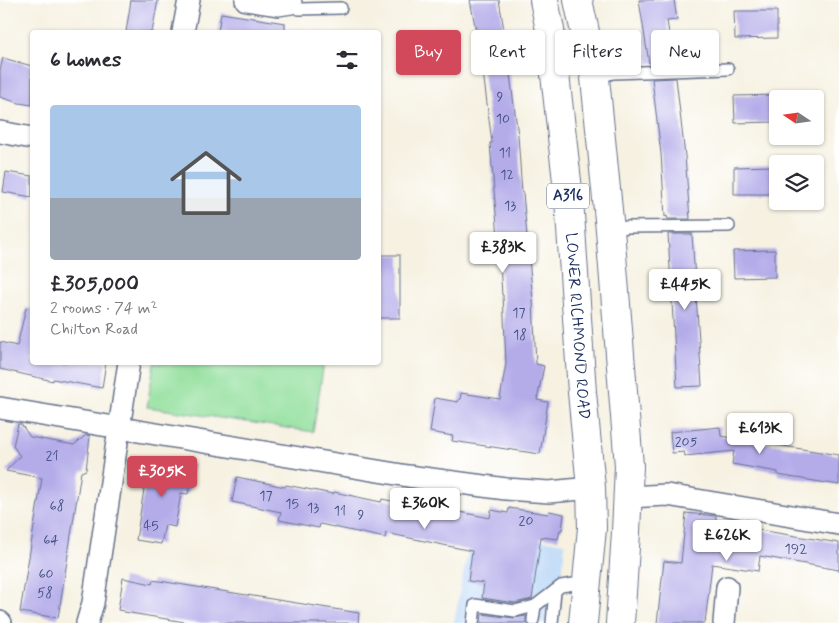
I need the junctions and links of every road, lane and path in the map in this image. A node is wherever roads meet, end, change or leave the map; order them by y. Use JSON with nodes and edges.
{"nodes":[{"id":1,"x":189,"y":0,"type":"edge"},
{"id":2,"x":246,"y":0,"type":"edge"},
{"id":3,"x":544,"y":0,"type":"edge"},
{"id":4,"x":578,"y":0,"type":"edge"},
{"id":5,"x":290,"y":3,"type":"joint"},
{"id":6,"x":341,"y":8,"type":"dead end"},
{"id":7,"x":183,"y":30,"type":"edge"},
{"id":8,"x":728,"y":69,"type":"dead end"},
{"id":9,"x":594,"y":78,"type":"junction"},
{"id":10,"x":0,"y":132,"type":"edge"},
{"id":11,"x":30,"y":138,"type":"edge"},
{"id":12,"x":729,"y":226,"type":"dead end"},
{"id":13,"x":610,"y":230,"type":"junction"},
{"id":14,"x":128,"y":365,"type":"edge"},
{"id":15,"x":0,"y":408,"type":"edge"},
{"id":16,"x":118,"y":427,"type":"junction"},
{"id":17,"x":591,"y":488,"type":"junction"},
{"id":18,"x":627,"y":497,"type":"junction"},
{"id":19,"x":839,"y":524,"type":"edge"},
{"id":20,"x":586,"y":582,"type":"junction"},
{"id":21,"x":727,"y":587,"type":"dead end"},
{"id":22,"x":555,"y":591,"type":"junction"},
{"id":23,"x":535,"y":606,"type":"junction"},
{"id":24,"x":532,"y":620,"type":"dead end"},
{"id":25,"x":87,"y":623,"type":"edge"},
{"id":26,"x":473,"y":623,"type":"edge"},
{"id":27,"x":552,"y":623,"type":"edge"},
{"id":28,"x":583,"y":623,"type":"edge"},
{"id":29,"x":620,"y":623,"type":"edge"},
{"id":30,"x":724,"y":623,"type":"edge"}],
"edges":[{"from":1,"to":7,"type":"street"},
{"from":2,"to":5,"type":"street"},
{"from":3,"to":17,"type":"highway","name":"LOWER RICHMOND ROAD","number":"A316"},
{"from":4,"to":9,"type":"highway","number":"A316"},
{"from":5,"to":6,"type":"lane"},
{"from":8,"to":9,"type":"lane"},
{"from":9,"to":13,"type":"highway","number":"A316"},
{"from":10,"to":11,"type":"street"},
{"from":12,"to":13,"type":"lane"},
{"from":13,"to":18,"type":"highway","number":"A316"},
{"from":14,"to":16,"type":"street"},
{"from":15,"to":16,"type":"street"},
{"from":16,"to":17,"type":"street"},
{"from":16,"to":25,"type":"street"},
{"from":17,"to":20,"type":"highway","name":"LOWER RICHMOND ROAD","number":"A316"},
{"from":18,"to":19,"type":"street"},
{"from":18,"to":29,"type":"highway","number":"A316"},
{"from":20,"to":22,"type":"lane"},
{"from":20,"to":28,"type":"highway","name":"LOWER RICHMOND ROAD","number":"A316"},
{"from":21,"to":30,"type":"street"},
{"from":22,"to":23,"type":"lane"},
{"from":22,"to":27,"type":"lane"},
{"from":23,"to":24,"type":"lane"},
{"from":23,"to":26,"type":"lane"}]}
